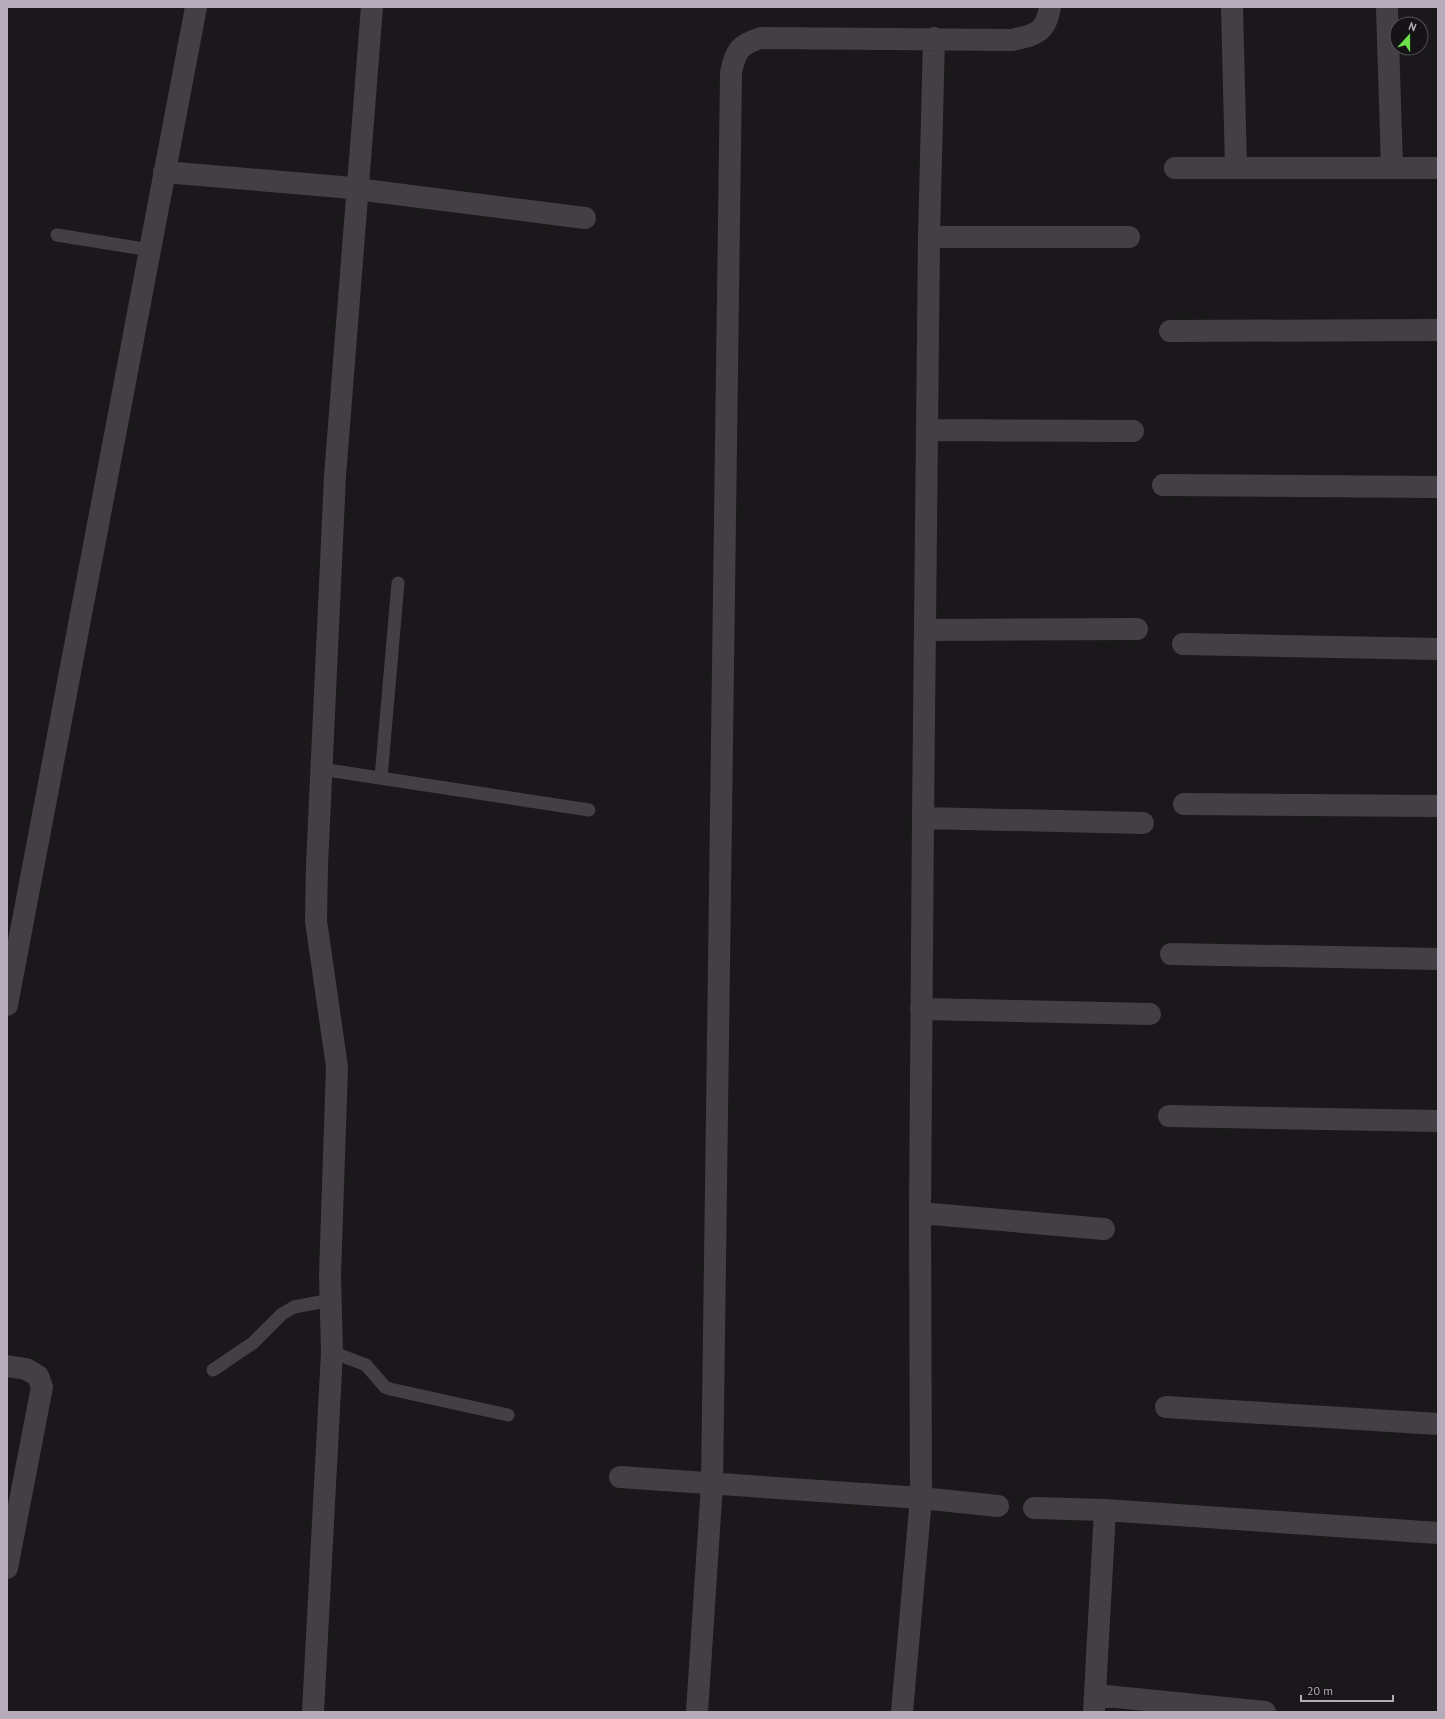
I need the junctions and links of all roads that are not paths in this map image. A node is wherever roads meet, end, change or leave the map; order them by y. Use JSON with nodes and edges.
{"nodes":[{"id":1,"x":196,"y":7,"type":"edge"},
{"id":2,"x":372,"y":7,"type":"edge"},
{"id":3,"x":1050,"y":7,"type":"edge"},
{"id":4,"x":1232,"y":7,"type":"edge"},
{"id":5,"x":1387,"y":8,"type":"dead end"},
{"id":6,"x":934,"y":38,"type":"junction"},
{"id":7,"x":1236,"y":167,"type":"junction"},
{"id":8,"x":1392,"y":167,"type":"junction"},
{"id":9,"x":1175,"y":168,"type":"dead end"},
{"id":10,"x":1438,"y":168,"type":"edge"},
{"id":11,"x":164,"y":172,"type":"junction"},
{"id":12,"x":357,"y":189,"type":"junction"},
{"id":13,"x":585,"y":218,"type":"dead end"},
{"id":14,"x":57,"y":235,"type":"dead end"},
{"id":15,"x":929,"y":237,"type":"junction"},
{"id":16,"x":1130,"y":237,"type":"dead end"},
{"id":17,"x":150,"y":250,"type":"junction"},
{"id":18,"x":1438,"y":330,"type":"edge"},
{"id":19,"x":1170,"y":331,"type":"dead end"},
{"id":20,"x":927,"y":430,"type":"junction"},
{"id":21,"x":1133,"y":431,"type":"dead end"},
{"id":22,"x":1163,"y":485,"type":"dead end"},
{"id":23,"x":1438,"y":487,"type":"edge"},
{"id":24,"x":398,"y":583,"type":"dead end"},
{"id":25,"x":1137,"y":629,"type":"dead end"},
{"id":26,"x":925,"y":630,"type":"junction"},
{"id":27,"x":1183,"y":644,"type":"dead end"},
{"id":28,"x":1438,"y":649,"type":"edge"},
{"id":29,"x":321,"y":769,"type":"junction"},
{"id":30,"x":381,"y":778,"type":"junction"},
{"id":31,"x":1184,"y":804,"type":"dead end"},
{"id":32,"x":1438,"y":806,"type":"edge"},
{"id":33,"x":589,"y":810,"type":"dead end"},
{"id":34,"x":923,"y":818,"type":"junction"},
{"id":35,"x":1143,"y":823,"type":"dead end"},
{"id":36,"x":1171,"y":954,"type":"dead end"},
{"id":37,"x":1438,"y":959,"type":"edge"},
{"id":38,"x":7,"y":1005,"type":"edge"},
{"id":39,"x":921,"y":1009,"type":"junction"},
{"id":40,"x":1150,"y":1014,"type":"dead end"},
{"id":41,"x":1169,"y":1116,"type":"dead end"},
{"id":42,"x":1438,"y":1121,"type":"edge"},
{"id":43,"x":920,"y":1213,"type":"junction"},
{"id":44,"x":1104,"y":1229,"type":"dead end"},
{"id":45,"x":331,"y":1300,"type":"junction"},
{"id":46,"x":332,"y":1352,"type":"junction"},
{"id":47,"x":7,"y":1366,"type":"edge"},
{"id":48,"x":213,"y":1370,"type":"dead end"},
{"id":49,"x":1166,"y":1408,"type":"dead end"},
{"id":50,"x":508,"y":1415,"type":"dead end"},
{"id":51,"x":1438,"y":1424,"type":"edge"},
{"id":52,"x":620,"y":1477,"type":"dead end"},
{"id":53,"x":712,"y":1484,"type":"junction"},
{"id":54,"x":921,"y":1498,"type":"junction"},
{"id":55,"x":998,"y":1506,"type":"dead end"},
{"id":56,"x":1034,"y":1508,"type":"dead end"},
{"id":57,"x":1105,"y":1510,"type":"junction"},
{"id":58,"x":1438,"y":1533,"type":"edge"},
{"id":59,"x":8,"y":1559,"type":"edge"},
{"id":60,"x":1095,"y":1704,"type":"edge"},
{"id":61,"x":313,"y":1712,"type":"edge"},
{"id":62,"x":698,"y":1712,"type":"edge"},
{"id":63,"x":902,"y":1712,"type":"edge"},
{"id":64,"x":1265,"y":1712,"type":"edge"}],
"edges":[{"from":1,"to":11,"type":"street"},
{"from":2,"to":12,"type":"street"},
{"from":3,"to":6,"type":"street"},
{"from":4,"to":7,"type":"street"},
{"from":5,"to":8,"type":"street"},
{"from":6,"to":15,"type":"street"},
{"from":6,"to":53,"type":"street"},
{"from":7,"to":8,"type":"street"},
{"from":7,"to":9,"type":"street"},
{"from":8,"to":10,"type":"street"},
{"from":11,"to":12,"type":"street"},
{"from":11,"to":17,"type":"street"},
{"from":12,"to":13,"type":"street"},
{"from":12,"to":29,"type":"street"},
{"from":14,"to":17,"type":"lane"},
{"from":15,"to":16,"type":"street"},
{"from":15,"to":20,"type":"street"},
{"from":17,"to":38,"type":"street"},
{"from":18,"to":19,"type":"street"},
{"from":20,"to":21,"type":"street"},
{"from":20,"to":26,"type":"street"},
{"from":22,"to":23,"type":"street"},
{"from":24,"to":30,"type":"lane"},
{"from":25,"to":26,"type":"street"},
{"from":26,"to":34,"type":"street"},
{"from":27,"to":28,"type":"street"},
{"from":29,"to":30,"type":"lane"},
{"from":29,"to":45,"type":"street"},
{"from":30,"to":33,"type":"lane"},
{"from":31,"to":32,"type":"street"},
{"from":34,"to":35,"type":"street"},
{"from":34,"to":39,"type":"street"},
{"from":36,"to":37,"type":"street"},
{"from":39,"to":40,"type":"street"},
{"from":39,"to":43,"type":"street"},
{"from":41,"to":42,"type":"street"},
{"from":43,"to":44,"type":"street"},
{"from":43,"to":54,"type":"street"},
{"from":45,"to":46,"type":"street"},
{"from":45,"to":48,"type":"lane"},
{"from":46,"to":50,"type":"lane"},
{"from":46,"to":61,"type":"street"},
{"from":47,"to":59,"type":"street"},
{"from":49,"to":51,"type":"street"},
{"from":52,"to":53,"type":"street"},
{"from":53,"to":54,"type":"street"},
{"from":53,"to":62,"type":"street"},
{"from":54,"to":55,"type":"street"},
{"from":54,"to":63,"type":"street"},
{"from":56,"to":57,"type":"street"},
{"from":57,"to":58,"type":"street"},
{"from":57,"to":60,"type":"street"},
{"from":60,"to":64,"type":"street"}]}
